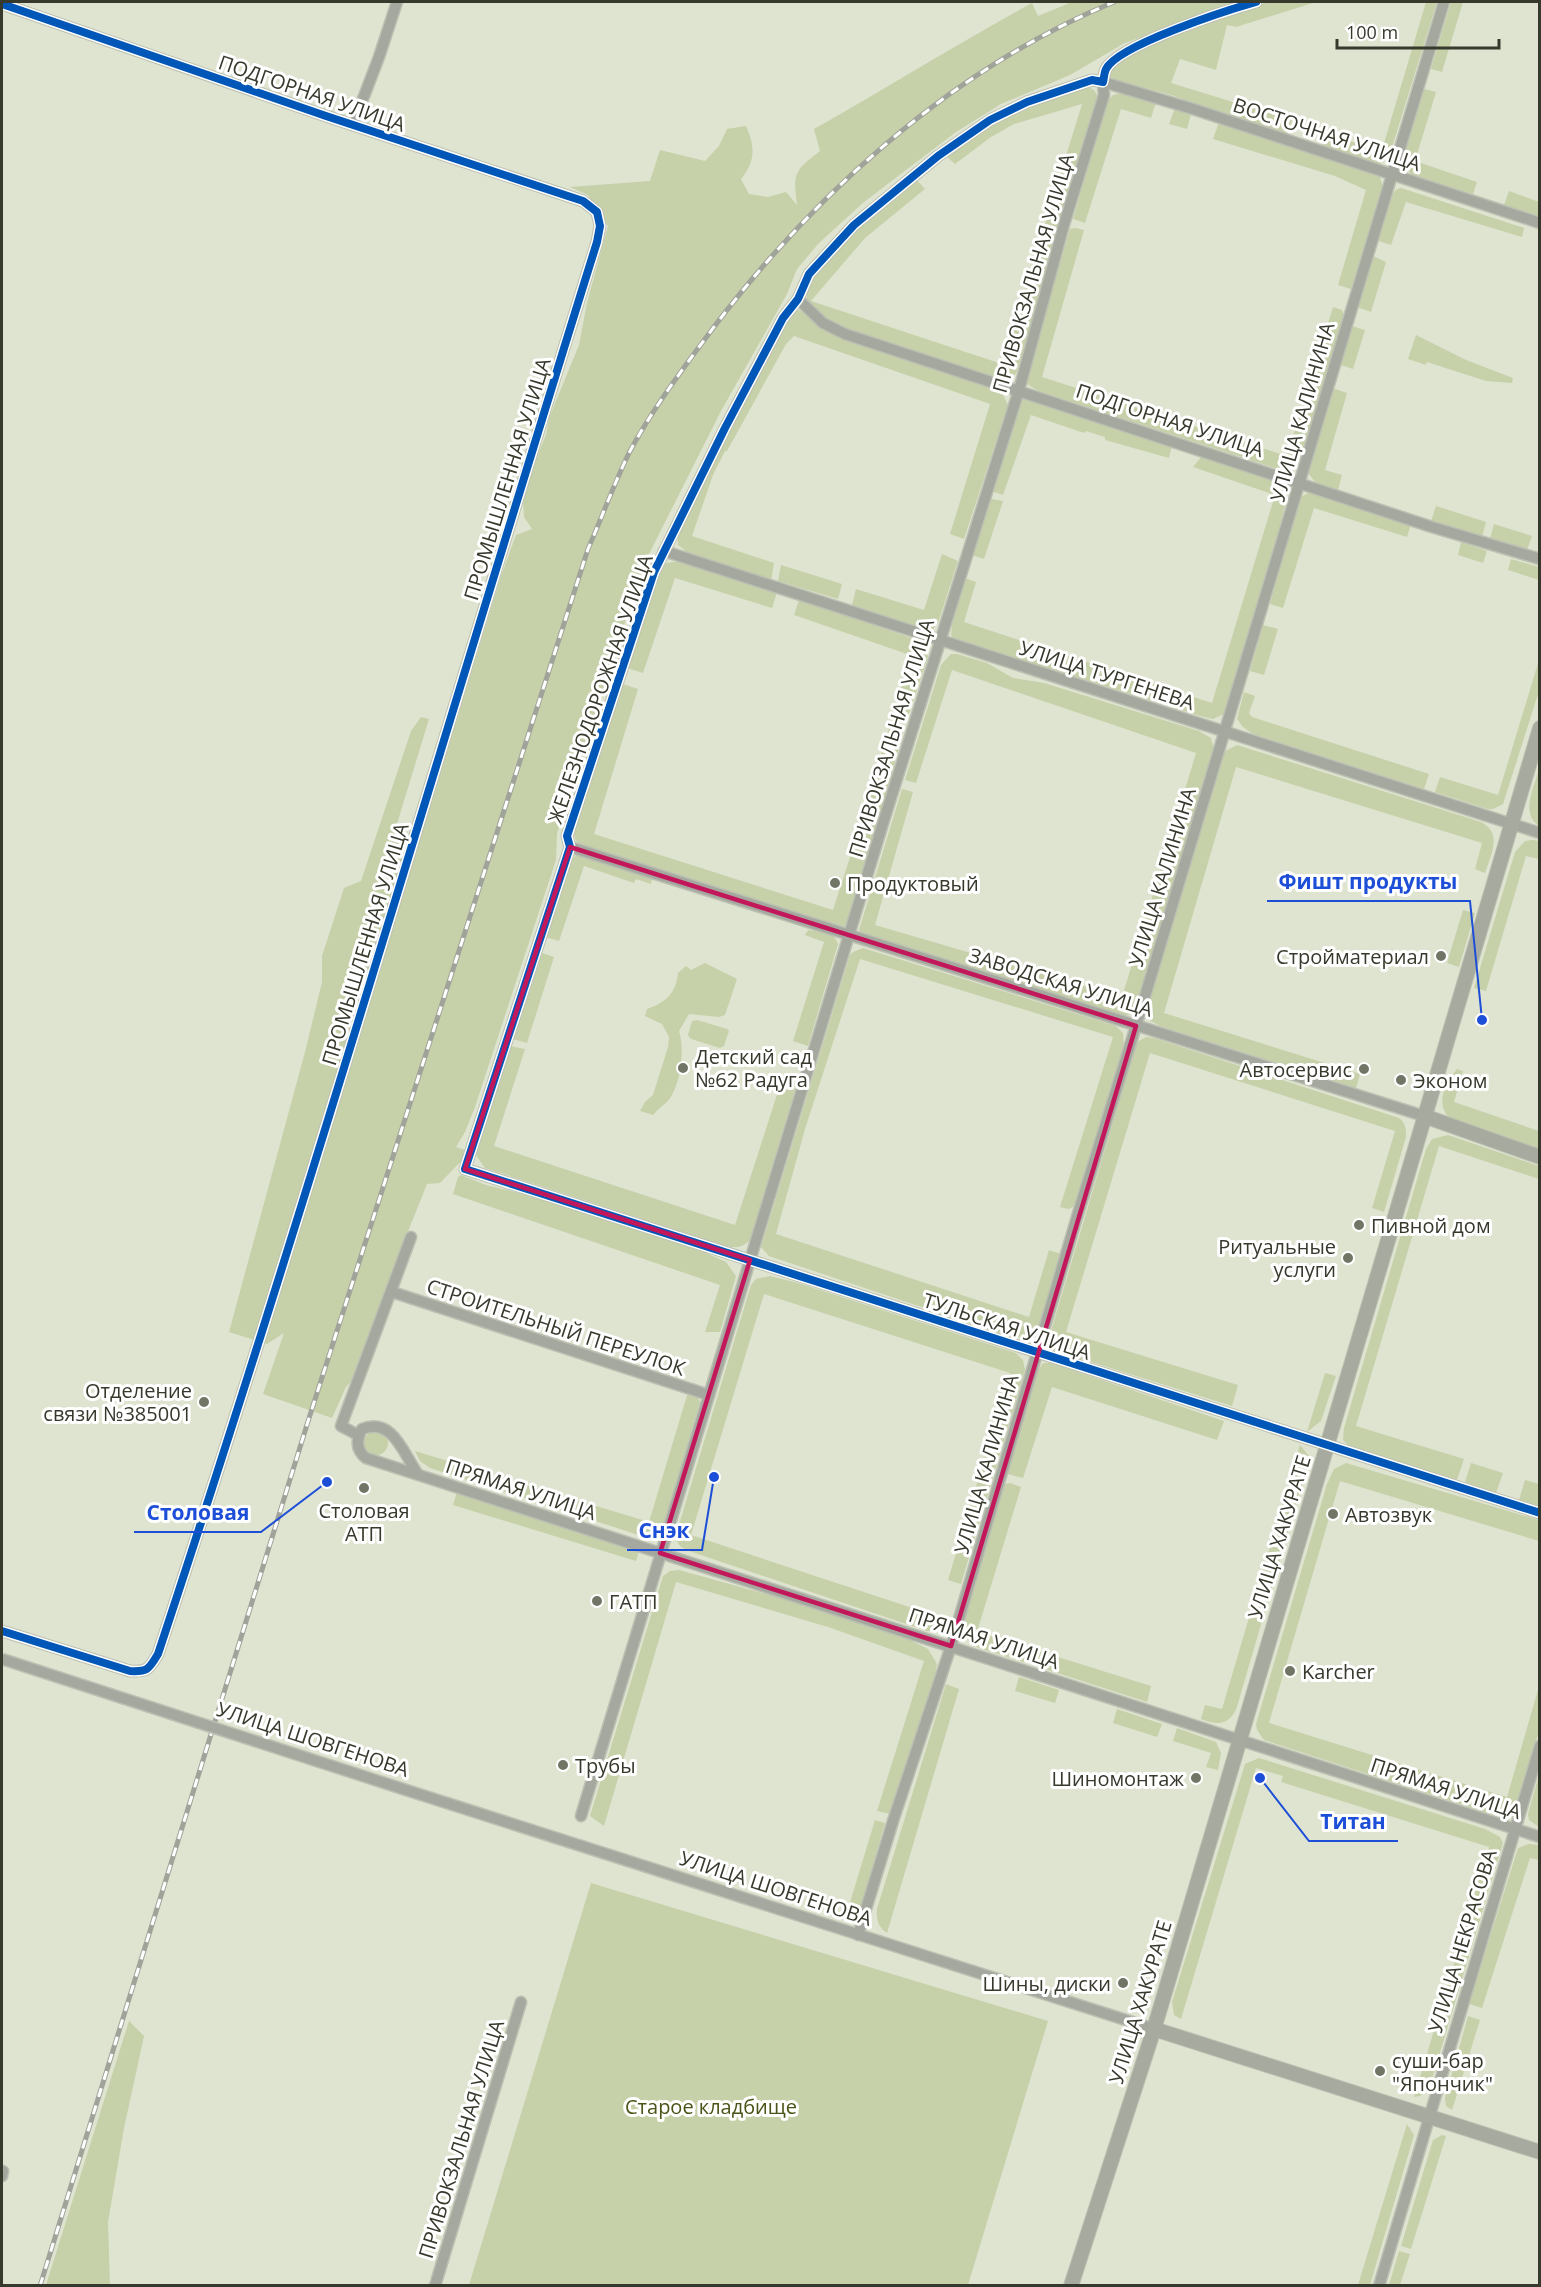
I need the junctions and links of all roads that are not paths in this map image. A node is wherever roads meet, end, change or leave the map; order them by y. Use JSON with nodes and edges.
{"nodes":[{"id":1,"x":397,"y":2,"type":"edge"},
{"id":2,"x":1256,"y":2,"type":"edge"},
{"id":3,"x":1444,"y":2,"type":"edge"},
{"id":4,"x":2,"y":4,"type":"edge"},
{"id":5,"x":1103,"y":82,"type":"junction"},
{"id":6,"x":353,"y":125,"type":"junction"},
{"id":7,"x":1391,"y":174,"type":"junction"},
{"id":8,"x":1539,"y":223,"type":"edge"},
{"id":9,"x":600,"y":226,"type":"joint"},
{"id":10,"x":798,"y":299,"type":"junction"},
{"id":11,"x":1019,"y":390,"type":"junction"},
{"id":12,"x":1300,"y":482,"type":"junction"},
{"id":13,"x":664,"y":550,"type":"junction"},
{"id":14,"x":1539,"y":559,"type":"edge"},
{"id":15,"x":940,"y":641,"type":"junction"},
{"id":16,"x":1539,"y":728,"type":"edge"},
{"id":17,"x":1225,"y":732,"type":"junction"},
{"id":18,"x":1511,"y":824,"type":"junction"},
{"id":19,"x":1539,"y":833,"type":"edge"},
{"id":20,"x":570,"y":847,"type":"junction"},
{"id":21,"x":850,"y":936,"type":"junction"},
{"id":22,"x":1136,"y":1026,"type":"junction"},
{"id":23,"x":1424,"y":1116,"type":"junction"},
{"id":24,"x":1539,"y":1157,"type":"edge"},
{"id":25,"x":465,"y":1169,"type":"joint"},
{"id":26,"x":411,"y":1237,"type":"dead end"},
{"id":27,"x":750,"y":1260,"type":"junction"},
{"id":28,"x":392,"y":1292,"type":"junction"},
{"id":29,"x":1037,"y":1353,"type":"junction"},
{"id":30,"x":709,"y":1395,"type":"junction"},
{"id":31,"x":358,"y":1435,"type":"junction"},
{"id":32,"x":1327,"y":1446,"type":"junction"},
{"id":33,"x":417,"y":1473,"type":"junction"},
{"id":34,"x":1539,"y":1513,"type":"edge"},
{"id":35,"x":660,"y":1553,"type":"junction"},
{"id":36,"x":2,"y":1631,"type":"edge"},
{"id":37,"x":951,"y":1646,"type":"junction"},
{"id":38,"x":2,"y":1659,"type":"edge"},
{"id":39,"x":1239,"y":1740,"type":"junction"},
{"id":40,"x":1539,"y":1746,"type":"edge"},
{"id":41,"x":581,"y":1816,"type":"dead end"},
{"id":42,"x":1514,"y":1829,"type":"junction"},
{"id":43,"x":1539,"y":1837,"type":"edge"},
{"id":44,"x":858,"y":1935,"type":"junction"},
{"id":45,"x":521,"y":2002,"type":"dead end"},
{"id":46,"x":1154,"y":2029,"type":"junction"},
{"id":47,"x":1429,"y":2117,"type":"junction"},
{"id":48,"x":1539,"y":2152,"type":"edge"},
{"id":49,"x":435,"y":2286,"type":"edge"},
{"id":50,"x":1071,"y":2286,"type":"edge"},
{"id":51,"x":1379,"y":2286,"type":"edge"}],
"edges":[{"from":1,"to":6,"type":"street"},
{"from":2,"to":5,"type":"street"},
{"from":3,"to":7,"type":"street","name":"УЛИЦА КАЛИНИНА"},
{"from":4,"to":6,"type":"street","name":"ПОДГОРНАЯ УЛИЦА"},
{"from":5,"to":7,"type":"street","name":"ВОСТОЧНАЯ УЛИЦА"},
{"from":5,"to":10,"type":"street","name":"ЖЕЛЕЗНОДОРОЖНАЯ УЛИЦА"},
{"from":5,"to":11,"type":"street","name":"ПРИВОКЗАЛЬНАЯ УЛИЦА"},
{"from":6,"to":9,"type":"street","name":"ПОДГОРНАЯ УЛИЦА"},
{"from":7,"to":8,"type":"street","name":"ВОСТОЧНАЯ УЛИЦА"},
{"from":7,"to":12,"type":"street","name":"УЛИЦА КАЛИНИНА"},
{"from":9,"to":36,"type":"street","name":"ПРОМЫШЛЕННАЯ УЛИЦА"},
{"from":10,"to":11,"type":"street","name":"ПОДГОРНАЯ УЛИЦА"},
{"from":10,"to":13,"type":"street","name":"ЖЕЛЕЗНОДОРОЖНАЯ УЛИЦА"},
{"from":11,"to":12,"type":"street","name":"ПОДГОРНАЯ УЛИЦА"},
{"from":11,"to":15,"type":"street","name":"ПРИВОКЗАЛЬНАЯ УЛИЦА"},
{"from":12,"to":14,"type":"street","name":"ПОДГОРНАЯ УЛИЦА"},
{"from":12,"to":17,"type":"street","name":"УЛИЦА КАЛИНИНА"},
{"from":13,"to":15,"type":"street","name":"УЛИЦА ТУРГЕНЕВА"},
{"from":13,"to":20,"type":"street","name":"ЖЕЛЕЗНОДОРОЖНАЯ УЛИЦА"},
{"from":15,"to":17,"type":"street","name":"УЛИЦА ТУРГЕНЕВА"},
{"from":15,"to":21,"type":"street","name":"ПРИВОКЗАЛЬНАЯ УЛИЦА"},
{"from":16,"to":18,"type":"main road","name":"УЛИЦА ХАКУРАТЕ"},
{"from":17,"to":18,"type":"street","name":"УЛИЦА ТУРГЕНЕВА"},
{"from":17,"to":22,"type":"street","name":"УЛИЦА КАЛИНИНА"},
{"from":18,"to":19,"type":"street","name":"УЛИЦА ТУРГЕНЕВА"},
{"from":18,"to":23,"type":"main road","name":"УЛИЦА ХАКУРАТЕ"},
{"from":20,"to":21,"type":"street","name":"ЗАВОДСКАЯ УЛИЦА"},
{"from":20,"to":25,"type":"street","name":"ЖЕЛЕЗНОДОРОЖНАЯ УЛИЦА"},
{"from":21,"to":22,"type":"street","name":"ЗАВОДСКАЯ УЛИЦА"},
{"from":21,"to":27,"type":"street","name":"ПРИВОКЗАЛЬНАЯ УЛИЦА"},
{"from":22,"to":23,"type":"street","name":"ЗАВОДСКАЯ УЛИЦА"},
{"from":22,"to":29,"type":"street","name":"УЛИЦА КАЛИНИНА"},
{"from":23,"to":24,"type":"main road","name":"ЗАВОДСКАЯ УЛИЦА"},
{"from":23,"to":32,"type":"main road","name":"УЛИЦА ХАКУРАТЕ"},
{"from":25,"to":27,"type":"street","name":"ТУЛЬСКАЯ УЛИЦА"},
{"from":26,"to":28,"type":"street"},
{"from":27,"to":29,"type":"street","name":"ТУЛЬСКАЯ УЛИЦА"},
{"from":27,"to":30,"type":"street","name":"ПРИВОКЗАЛЬНАЯ УЛИЦА"},
{"from":28,"to":30,"type":"street","name":"СТРОИТЕЛЬНЫЙ ПЕРЕУЛОК"},
{"from":28,"to":31,"type":"street"},
{"from":29,"to":32,"type":"street","name":"ТУЛЬСКАЯ УЛИЦА"},
{"from":29,"to":37,"type":"street","name":"УЛИЦА КАЛИНИНА"},
{"from":30,"to":35,"type":"street","name":"ПРИВОКЗАЛЬНАЯ УЛИЦА"},
{"from":31,"to":33,"type":"street","name":"ПРЯМАЯ УЛИЦА"},
{"from":31,"to":33,"type":"street","name":"ПРЯМАЯ УЛИЦА"},
{"from":32,"to":34,"type":"street","name":"ТУЛЬСКАЯ УЛИЦА"},
{"from":32,"to":39,"type":"main road","name":"УЛИЦА ХАКУРАТЕ"},
{"from":33,"to":35,"type":"street","name":"ПРЯМАЯ УЛИЦА"},
{"from":35,"to":37,"type":"street","name":"ПРЯМАЯ УЛИЦА"},
{"from":35,"to":41,"type":"street","name":"ПРИВОКЗАЛЬНАЯ УЛИЦА"},
{"from":37,"to":39,"type":"street","name":"ПРЯМАЯ УЛИЦА"},
{"from":37,"to":44,"type":"street","name":"УЛИЦА КАЛИНИНА"},
{"from":38,"to":44,"type":"street","name":"УЛИЦА ШОВГЕНОВА","bridge":true},
{"from":39,"to":42,"type":"street","name":"ПРЯМАЯ УЛИЦА"},
{"from":39,"to":46,"type":"main road","name":"УЛИЦА ХАКУРАТЕ"},
{"from":40,"to":42,"type":"street","name":"УЛИЦА НЕКРАСОВА"},
{"from":42,"to":43,"type":"street","name":"ПРЯМАЯ УЛИЦА"},
{"from":42,"to":47,"type":"street","name":"УЛИЦА НЕКРАСОВА"},
{"from":44,"to":46,"type":"street","name":"УЛИЦА ШОВГЕНОВА"},
{"from":45,"to":49,"type":"street","name":"ПРИВОКЗАЛЬНАЯ УЛИЦА"},
{"from":46,"to":47,"type":"main road","name":"УЛИЦА ШОВГЕНОВА"},
{"from":46,"to":50,"type":"main road","name":"УЛИЦА ХАКУРАТЕ"},
{"from":47,"to":48,"type":"main road","name":"УЛИЦА ШОВГЕНОВА"},
{"from":47,"to":51,"type":"street","name":"УЛИЦА НЕКРАСОВА"}]}
